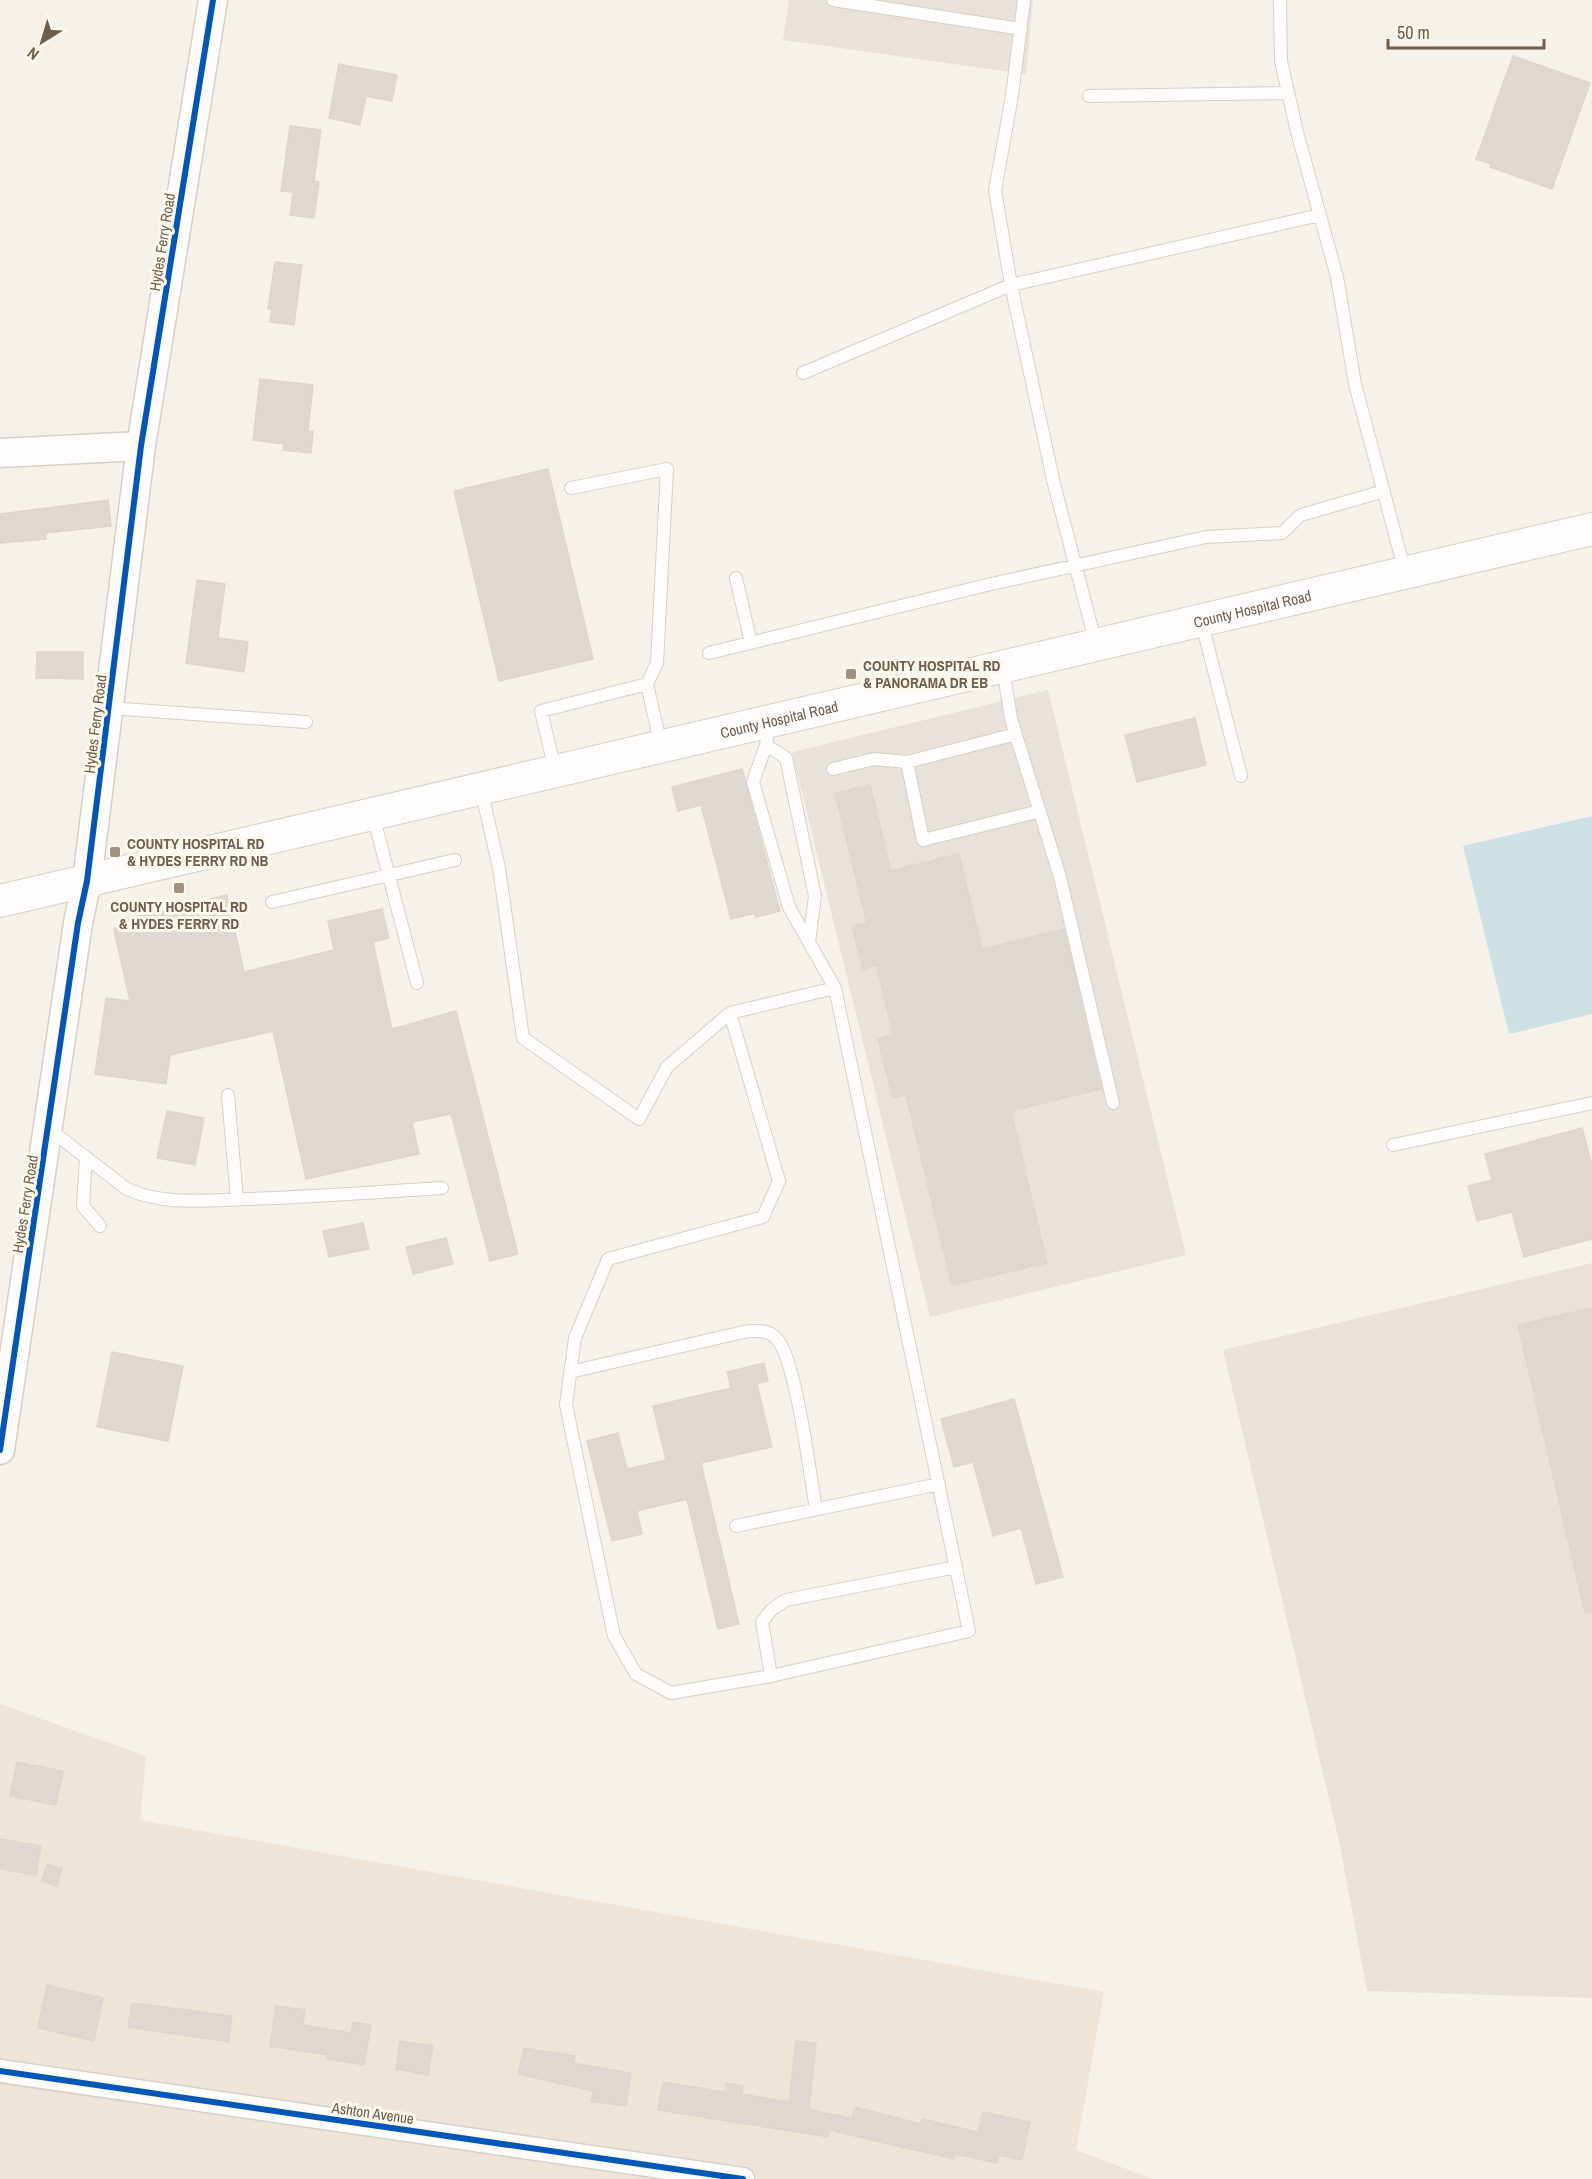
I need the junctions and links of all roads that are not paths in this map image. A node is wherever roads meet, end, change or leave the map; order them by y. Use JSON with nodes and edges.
{"nodes":[{"id":1,"x":213,"y":0,"type":"edge"},
{"id":2,"x":833,"y":0,"type":"edge"},
{"id":3,"x":1024,"y":0,"type":"edge"},
{"id":4,"x":1280,"y":0,"type":"edge"},
{"id":5,"x":1021,"y":29,"type":"junction"},
{"id":6,"x":1288,"y":93,"type":"junction"},
{"id":7,"x":1089,"y":96,"type":"dead end"},
{"id":8,"x":1320,"y":215,"type":"junction"},
{"id":9,"x":1011,"y":285,"type":"junction"},
{"id":10,"x":803,"y":373,"type":"dead end"},
{"id":11,"x":141,"y":446,"type":"junction"},
{"id":12,"x":0,"y":453,"type":"edge"},
{"id":13,"x":571,"y":488,"type":"dead end"},
{"id":14,"x":1384,"y":491,"type":"junction"},
{"id":15,"x":1592,"y":529,"type":"edge"},
{"id":16,"x":1076,"y":566,"type":"junction"},
{"id":17,"x":1405,"y":573,"type":"junction"},
{"id":18,"x":736,"y":578,"type":"dead end"},
{"id":19,"x":1202,"y":620,"type":"junction"},
{"id":20,"x":752,"y":643,"type":"junction"},
{"id":21,"x":1096,"y":645,"type":"junction"},
{"id":22,"x":709,"y":653,"type":"dead end"},
{"id":23,"x":1003,"y":666,"type":"junction"},
{"id":24,"x":647,"y":684,"type":"junction"},
{"id":25,"x":109,"y":708,"type":"junction"},
{"id":26,"x":306,"y":722,"type":"dead end"},
{"id":27,"x":768,"y":733,"type":"junction"},
{"id":28,"x":1016,"y":734,"type":"junction"},
{"id":29,"x":661,"y":746,"type":"junction"},
{"id":30,"x":907,"y":762,"type":"junction"},
{"id":31,"x":833,"y":769,"type":"dead end"},
{"id":32,"x":555,"y":771,"type":"junction"},
{"id":33,"x":1241,"y":776,"type":"dead end"},
{"id":34,"x":481,"y":789,"type":"junction"},
{"id":35,"x":1040,"y":811,"type":"junction"},
{"id":36,"x":373,"y":813,"type":"junction"},
{"id":37,"x":455,"y":860,"type":"dead end"},
{"id":38,"x":389,"y":876,"type":"junction"},
{"id":39,"x":87,"y":881,"type":"junction"},
{"id":40,"x":0,"y":901,"type":"edge"},
{"id":41,"x":272,"y":902,"type":"dead end"},
{"id":42,"x":808,"y":943,"type":"junction"},
{"id":43,"x":417,"y":983,"type":"dead end"},
{"id":44,"x":835,"y":988,"type":"junction"},
{"id":45,"x":730,"y":1013,"type":"junction"},
{"id":46,"x":228,"y":1095,"type":"dead end"},
{"id":47,"x":1113,"y":1103,"type":"dead end"},
{"id":48,"x":1592,"y":1103,"type":"edge"},
{"id":49,"x":48,"y":1128,"type":"junction"},
{"id":50,"x":1394,"y":1145,"type":"dead end"},
{"id":51,"x":86,"y":1157,"type":"junction"},
{"id":52,"x":442,"y":1188,"type":"dead end"},
{"id":53,"x":237,"y":1200,"type":"junction"},
{"id":54,"x":100,"y":1226,"type":"dead end"},
{"id":55,"x":570,"y":1372,"type":"junction"},
{"id":56,"x":0,"y":1449,"type":"edge"},
{"id":57,"x":939,"y":1484,"type":"junction"},
{"id":58,"x":816,"y":1509,"type":"junction"},
{"id":59,"x":736,"y":1526,"type":"dead end"},
{"id":60,"x":956,"y":1567,"type":"junction"},
{"id":61,"x":771,"y":1676,"type":"junction"},
{"id":62,"x":0,"y":2071,"type":"edge"},
{"id":63,"x":743,"y":2179,"type":"edge"}],
"edges":[{"from":1,"to":11,"type":"street","name":"Hydes Ferry Road"},
{"from":2,"to":5,"type":"lane"},
{"from":3,"to":5,"type":"lane"},
{"from":4,"to":6,"type":"lane"},
{"from":5,"to":9,"type":"lane"},
{"from":6,"to":7,"type":"lane"},
{"from":6,"to":8,"type":"lane"},
{"from":8,"to":9,"type":"lane"},
{"from":8,"to":14,"type":"lane"},
{"from":9,"to":10,"type":"lane"},
{"from":9,"to":16,"type":"lane"},
{"from":11,"to":12,"type":"street"},
{"from":11,"to":25,"type":"street","name":"Hydes Ferry Road"},
{"from":13,"to":24,"type":"lane"},
{"from":14,"to":16,"type":"lane"},
{"from":14,"to":17,"type":"lane"},
{"from":15,"to":17,"type":"main road","name":"County Hospital Road"},
{"from":16,"to":20,"type":"lane"},
{"from":16,"to":21,"type":"lane"},
{"from":17,"to":19,"type":"main road","name":"County Hospital Road"},
{"from":18,"to":20,"type":"lane"},
{"from":19,"to":21,"type":"main road","name":"County Hospital Road"},
{"from":19,"to":33,"type":"lane"},
{"from":20,"to":22,"type":"lane"},
{"from":21,"to":23,"type":"main road","name":"County Hospital Road"},
{"from":23,"to":27,"type":"main road","name":"County Hospital Road"},
{"from":23,"to":28,"type":"lane"},
{"from":24,"to":29,"type":"lane"},
{"from":24,"to":32,"type":"lane"},
{"from":25,"to":26,"type":"lane"},
{"from":25,"to":39,"type":"street","name":"Hydes Ferry Road"},
{"from":27,"to":29,"type":"main road","name":"County Hospital Road"},
{"from":27,"to":42,"type":"lane"},
{"from":27,"to":42,"type":"lane"},
{"from":28,"to":30,"type":"lane"},
{"from":28,"to":35,"type":"lane"},
{"from":29,"to":32,"type":"main road","name":"County Hospital Road"},
{"from":30,"to":31,"type":"lane"},
{"from":30,"to":35,"type":"lane"},
{"from":32,"to":34,"type":"main road","name":"County Hospital Road"},
{"from":34,"to":36,"type":"main road","name":"County Hospital Road"},
{"from":34,"to":45,"type":"lane"},
{"from":35,"to":47,"type":"lane"},
{"from":36,"to":38,"type":"lane"},
{"from":36,"to":39,"type":"main road","name":"County Hospital Road"},
{"from":37,"to":38,"type":"lane"},
{"from":38,"to":41,"type":"lane"},
{"from":38,"to":43,"type":"lane"},
{"from":39,"to":40,"type":"main road","name":"County Hospital Road"},
{"from":39,"to":49,"type":"street","name":"Hydes Ferry Road"},
{"from":42,"to":44,"type":"lane"},
{"from":44,"to":45,"type":"lane"},
{"from":44,"to":57,"type":"lane"},
{"from":45,"to":55,"type":"lane"},
{"from":46,"to":53,"type":"lane"},
{"from":48,"to":50,"type":"lane"},
{"from":49,"to":51,"type":"lane"},
{"from":49,"to":56,"type":"street","name":"Hydes Ferry Road"},
{"from":51,"to":53,"type":"lane"},
{"from":51,"to":54,"type":"lane"},
{"from":52,"to":53,"type":"lane"},
{"from":55,"to":58,"type":"lane"},
{"from":55,"to":61,"type":"lane"},
{"from":57,"to":58,"type":"lane"},
{"from":57,"to":60,"type":"lane"},
{"from":58,"to":59,"type":"lane"},
{"from":60,"to":61,"type":"lane"},
{"from":60,"to":61,"type":"lane"},
{"from":62,"to":63,"type":"street","name":"Ashton Avenue"}]}
